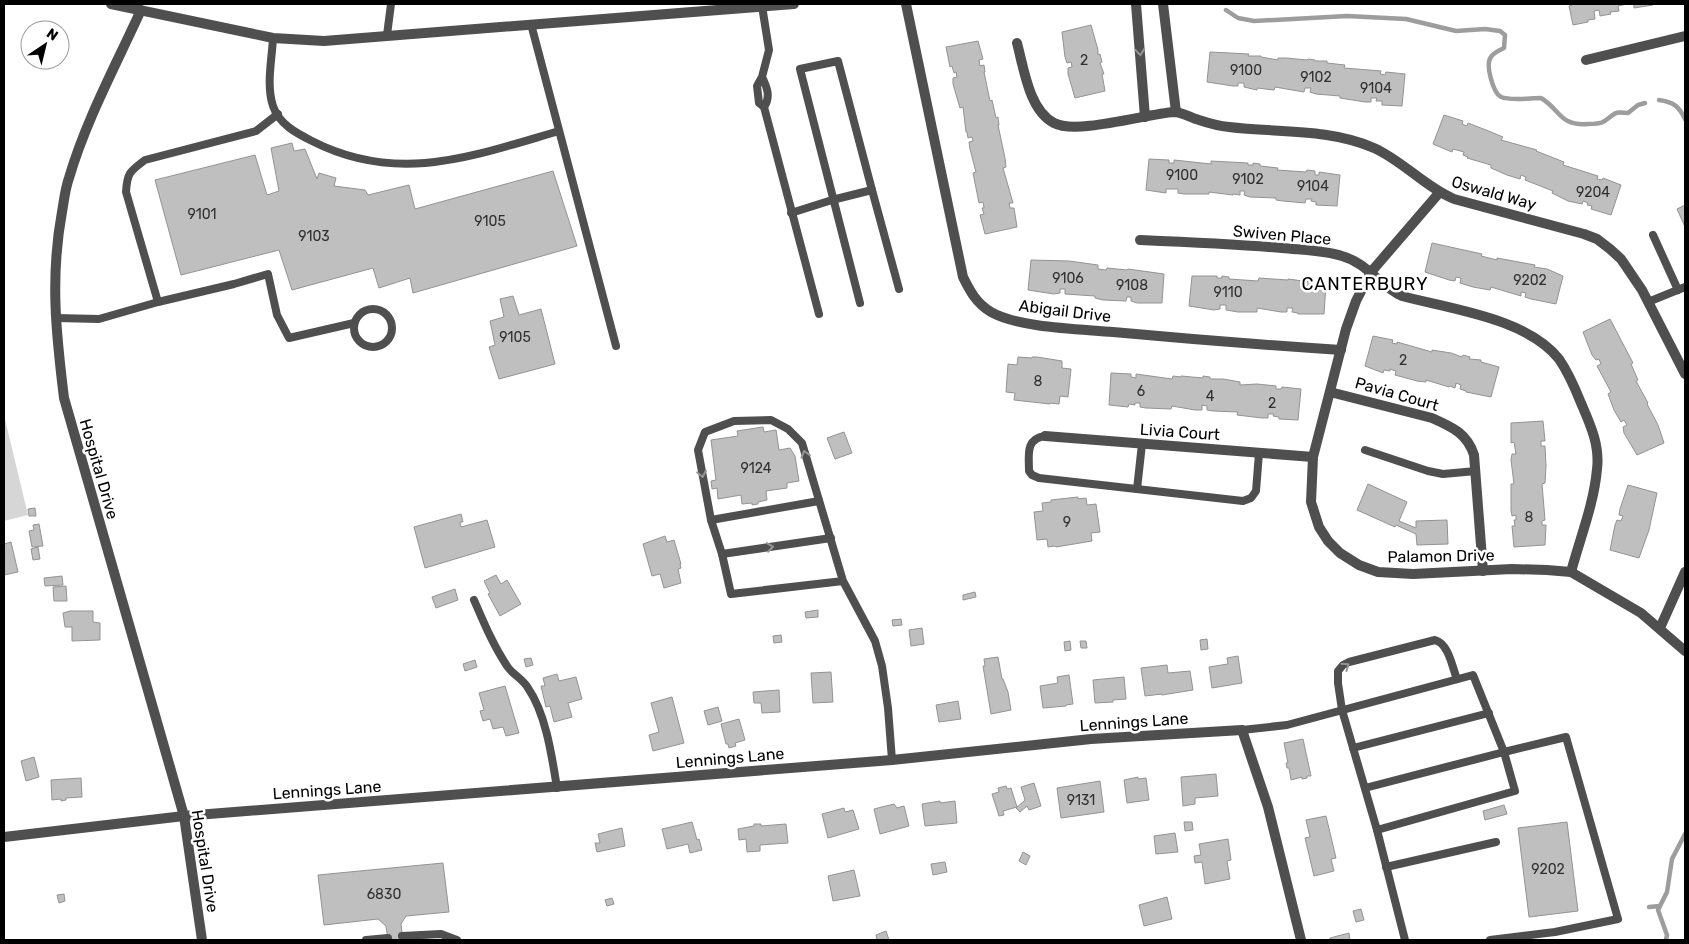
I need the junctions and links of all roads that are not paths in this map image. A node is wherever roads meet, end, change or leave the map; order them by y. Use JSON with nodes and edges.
{"nodes":[{"id":1,"x":111,"y":4,"type":"edge"},
{"id":2,"x":391,"y":4,"type":"edge"},
{"id":3,"x":794,"y":4,"type":"edge"},
{"id":4,"x":906,"y":4,"type":"edge"},
{"id":5,"x":1136,"y":4,"type":"edge"},
{"id":6,"x":1163,"y":4,"type":"edge"},
{"id":7,"x":751,"y":5,"type":"edge"},
{"id":8,"x":768,"y":5,"type":"edge"},
{"id":9,"x":143,"y":7,"type":"edge"},
{"id":10,"x":531,"y":24,"type":"junction"},
{"id":11,"x":387,"y":35,"type":"junction"},
{"id":12,"x":1685,"y":36,"type":"edge"},
{"id":13,"x":273,"y":38,"type":"junction"},
{"id":14,"x":1017,"y":43,"type":"dead end"},
{"id":15,"x":1586,"y":60,"type":"dead end"},
{"id":16,"x":1176,"y":112,"type":"junction"},
{"id":17,"x":278,"y":114,"type":"junction"},
{"id":18,"x":1145,"y":117,"type":"junction"},
{"id":19,"x":559,"y":131,"type":"junction"},
{"id":20,"x":872,"y":190,"type":"junction"},
{"id":21,"x":1439,"y":193,"type":"junction"},
{"id":22,"x":832,"y":200,"type":"junction"},
{"id":23,"x":791,"y":213,"type":"junction"},
{"id":24,"x":1653,"y":235,"type":"dead end"},
{"id":25,"x":1140,"y":240,"type":"dead end"},
{"id":26,"x":1371,"y":272,"type":"junction"},
{"id":27,"x":899,"y":289,"type":"dead end"},
{"id":28,"x":1682,"y":289,"type":"edge"},
{"id":29,"x":158,"y":302,"type":"junction"},
{"id":30,"x":1648,"y":302,"type":"junction"},
{"id":31,"x":860,"y":303,"type":"dead end"},
{"id":32,"x":818,"y":314,"type":"dead end"},
{"id":33,"x":56,"y":318,"type":"junction"},
{"id":34,"x":354,"y":323,"type":"junction"},
{"id":35,"x":616,"y":346,"type":"dead end"},
{"id":36,"x":1341,"y":350,"type":"junction"},
{"id":37,"x":1685,"y":374,"type":"edge"},
{"id":38,"x":1330,"y":392,"type":"junction"},
{"id":39,"x":1045,"y":436,"type":"joint"},
{"id":40,"x":1142,"y":444,"type":"junction"},
{"id":41,"x":1365,"y":450,"type":"dead end"},
{"id":42,"x":1260,"y":453,"type":"junction"},
{"id":43,"x":1313,"y":457,"type":"junction"},
{"id":44,"x":1476,"y":471,"type":"junction"},
{"id":45,"x":1137,"y":489,"type":"junction"},
{"id":46,"x":819,"y":501,"type":"junction"},
{"id":47,"x":711,"y":520,"type":"junction"},
{"id":48,"x":830,"y":538,"type":"junction"},
{"id":49,"x":722,"y":554,"type":"junction"},
{"id":50,"x":1483,"y":571,"type":"junction"},
{"id":51,"x":1571,"y":572,"type":"junction"},
{"id":52,"x":1685,"y":572,"type":"edge"},
{"id":53,"x":843,"y":581,"type":"junction"},
{"id":54,"x":474,"y":600,"type":"dead end"},
{"id":55,"x":1660,"y":628,"type":"junction"},
{"id":56,"x":1685,"y":651,"type":"edge"},
{"id":57,"x":1457,"y":679,"type":"junction"},
{"id":58,"x":1342,"y":710,"type":"junction"},
{"id":59,"x":1489,"y":713,"type":"junction"},
{"id":60,"x":1242,"y":730,"type":"junction"},
{"id":61,"x":1353,"y":748,"type":"junction"},
{"id":62,"x":1504,"y":752,"type":"junction"},
{"id":63,"x":892,"y":760,"type":"junction"},
{"id":64,"x":557,"y":788,"type":"junction"},
{"id":65,"x":1365,"y":788,"type":"junction"},
{"id":66,"x":184,"y":816,"type":"junction"},
{"id":67,"x":1377,"y":830,"type":"junction"},
{"id":68,"x":4,"y":837,"type":"edge"},
{"id":69,"x":1496,"y":842,"type":"dead end"},
{"id":70,"x":1386,"y":867,"type":"junction"},
{"id":71,"x":402,"y":936,"type":"dead end"},
{"id":72,"x":388,"y":938,"type":"dead end"},
{"id":73,"x":202,"y":940,"type":"edge"},
{"id":74,"x":366,"y":940,"type":"edge"},
{"id":75,"x":457,"y":940,"type":"edge"},
{"id":76,"x":1301,"y":940,"type":"edge"},
{"id":77,"x":1405,"y":940,"type":"edge"},
{"id":78,"x":1490,"y":940,"type":"edge"}],
"edges":[{"from":1,"to":9,"type":"street"},
{"from":2,"to":11,"type":"lane"},
{"from":3,"to":8,"type":"street"},
{"from":4,"to":36,"type":"street","name":"Abigail Drive"},
{"from":5,"to":18,"type":"street","one_way":true},
{"from":6,"to":16,"type":"street"},
{"from":7,"to":8,"type":"street"},
{"from":7,"to":10,"type":"street"},
{"from":8,"to":23,"type":"lane"},
{"from":9,"to":13,"type":"street"},
{"from":9,"to":33,"type":"street","name":"Hospital Drive"},
{"from":10,"to":11,"type":"street"},
{"from":10,"to":19,"type":"lane"},
{"from":11,"to":13,"type":"street"},
{"from":12,"to":15,"type":"street"},
{"from":13,"to":17,"type":"lane"},
{"from":14,"to":18,"type":"street","name":"Oswald Way"},
{"from":16,"to":18,"type":"street","name":"Oswald Way"},
{"from":16,"to":21,"type":"street","name":"Oswald Way"},
{"from":17,"to":19,"type":"lane"},
{"from":17,"to":29,"type":"lane"},
{"from":19,"to":35,"type":"lane"},
{"from":20,"to":22,"type":"lane"},
{"from":20,"to":22,"type":"lane"},
{"from":20,"to":27,"type":"lane"},
{"from":21,"to":26,"type":"street","name":"Palamon Drive"},
{"from":21,"to":30,"type":"street","name":"Oswald Way"},
{"from":22,"to":23,"type":"lane"},
{"from":22,"to":31,"type":"lane"},
{"from":23,"to":32,"type":"lane"},
{"from":24,"to":28,"type":"lane"},
{"from":25,"to":26,"type":"street","name":"Swiven Place"},
{"from":26,"to":36,"type":"street","name":"Palamon Drive"},
{"from":26,"to":51,"type":"street","name":"Swiven Place"},
{"from":28,"to":30,"type":"lane"},
{"from":29,"to":33,"type":"lane"},
{"from":29,"to":34,"type":"lane"},
{"from":30,"to":37,"type":"street","name":"Oswald Way"},
{"from":33,"to":66,"type":"street","name":"Hospital Drive"},
{"from":34,"to":34,"type":"lane"},
{"from":36,"to":38,"type":"street","name":"Palamon Drive"},
{"from":38,"to":43,"type":"street","name":"Palamon Drive"},
{"from":38,"to":44,"type":"street","name":"Pavia Court"},
{"from":39,"to":40,"type":"street","name":"Livia Court"},
{"from":39,"to":45,"type":"lane"},
{"from":40,"to":42,"type":"street","name":"Livia Court"},
{"from":40,"to":45,"type":"lane"},
{"from":41,"to":44,"type":"lane"},
{"from":42,"to":43,"type":"street","name":"Livia Court"},
{"from":42,"to":45,"type":"lane"},
{"from":43,"to":50,"type":"street","name":"Palamon Drive"},
{"from":44,"to":50,"type":"street","name":"Pavia Court"},
{"from":46,"to":47,"type":"lane"},
{"from":46,"to":47,"type":"lane","one_way":true},
{"from":46,"to":48,"type":"lane"},
{"from":47,"to":49,"type":"lane"},
{"from":49,"to":48,"type":"lane","one_way":true},
{"from":48,"to":53,"type":"lane"},
{"from":49,"to":53,"type":"lane"},
{"from":50,"to":51,"type":"street","name":"Palamon Drive"},
{"from":51,"to":55,"type":"street","name":"Palamon Drive"},
{"from":52,"to":55,"type":"street"},
{"from":53,"to":63,"type":"lane"},
{"from":54,"to":64,"type":"lane"},
{"from":55,"to":56,"type":"street","name":"Palamon Drive"},
{"from":57,"to":58,"type":"lane"},
{"from":58,"to":57,"type":"lane","one_way":true},
{"from":57,"to":59,"type":"lane"},
{"from":58,"to":60,"type":"lane"},
{"from":58,"to":61,"type":"lane"},
{"from":59,"to":61,"type":"lane"},
{"from":59,"to":62,"type":"lane"},
{"from":60,"to":63,"type":"street","name":"Lennings Lane"},
{"from":60,"to":76,"type":"street"},
{"from":61,"to":65,"type":"lane"},
{"from":62,"to":65,"type":"lane"},
{"from":62,"to":67,"type":"lane"},
{"from":62,"to":78,"type":"lane"},
{"from":63,"to":64,"type":"street","name":"Lennings Lane"},
{"from":64,"to":66,"type":"street","name":"Lennings Lane"},
{"from":65,"to":67,"type":"lane"},
{"from":66,"to":68,"type":"street","name":"Lennings Lane"},
{"from":66,"to":73,"type":"street","name":"Hospital Drive"},
{"from":67,"to":70,"type":"lane"},
{"from":69,"to":70,"type":"lane"},
{"from":70,"to":77,"type":"lane"},
{"from":71,"to":75,"type":"lane"},
{"from":72,"to":74,"type":"lane"}]}
